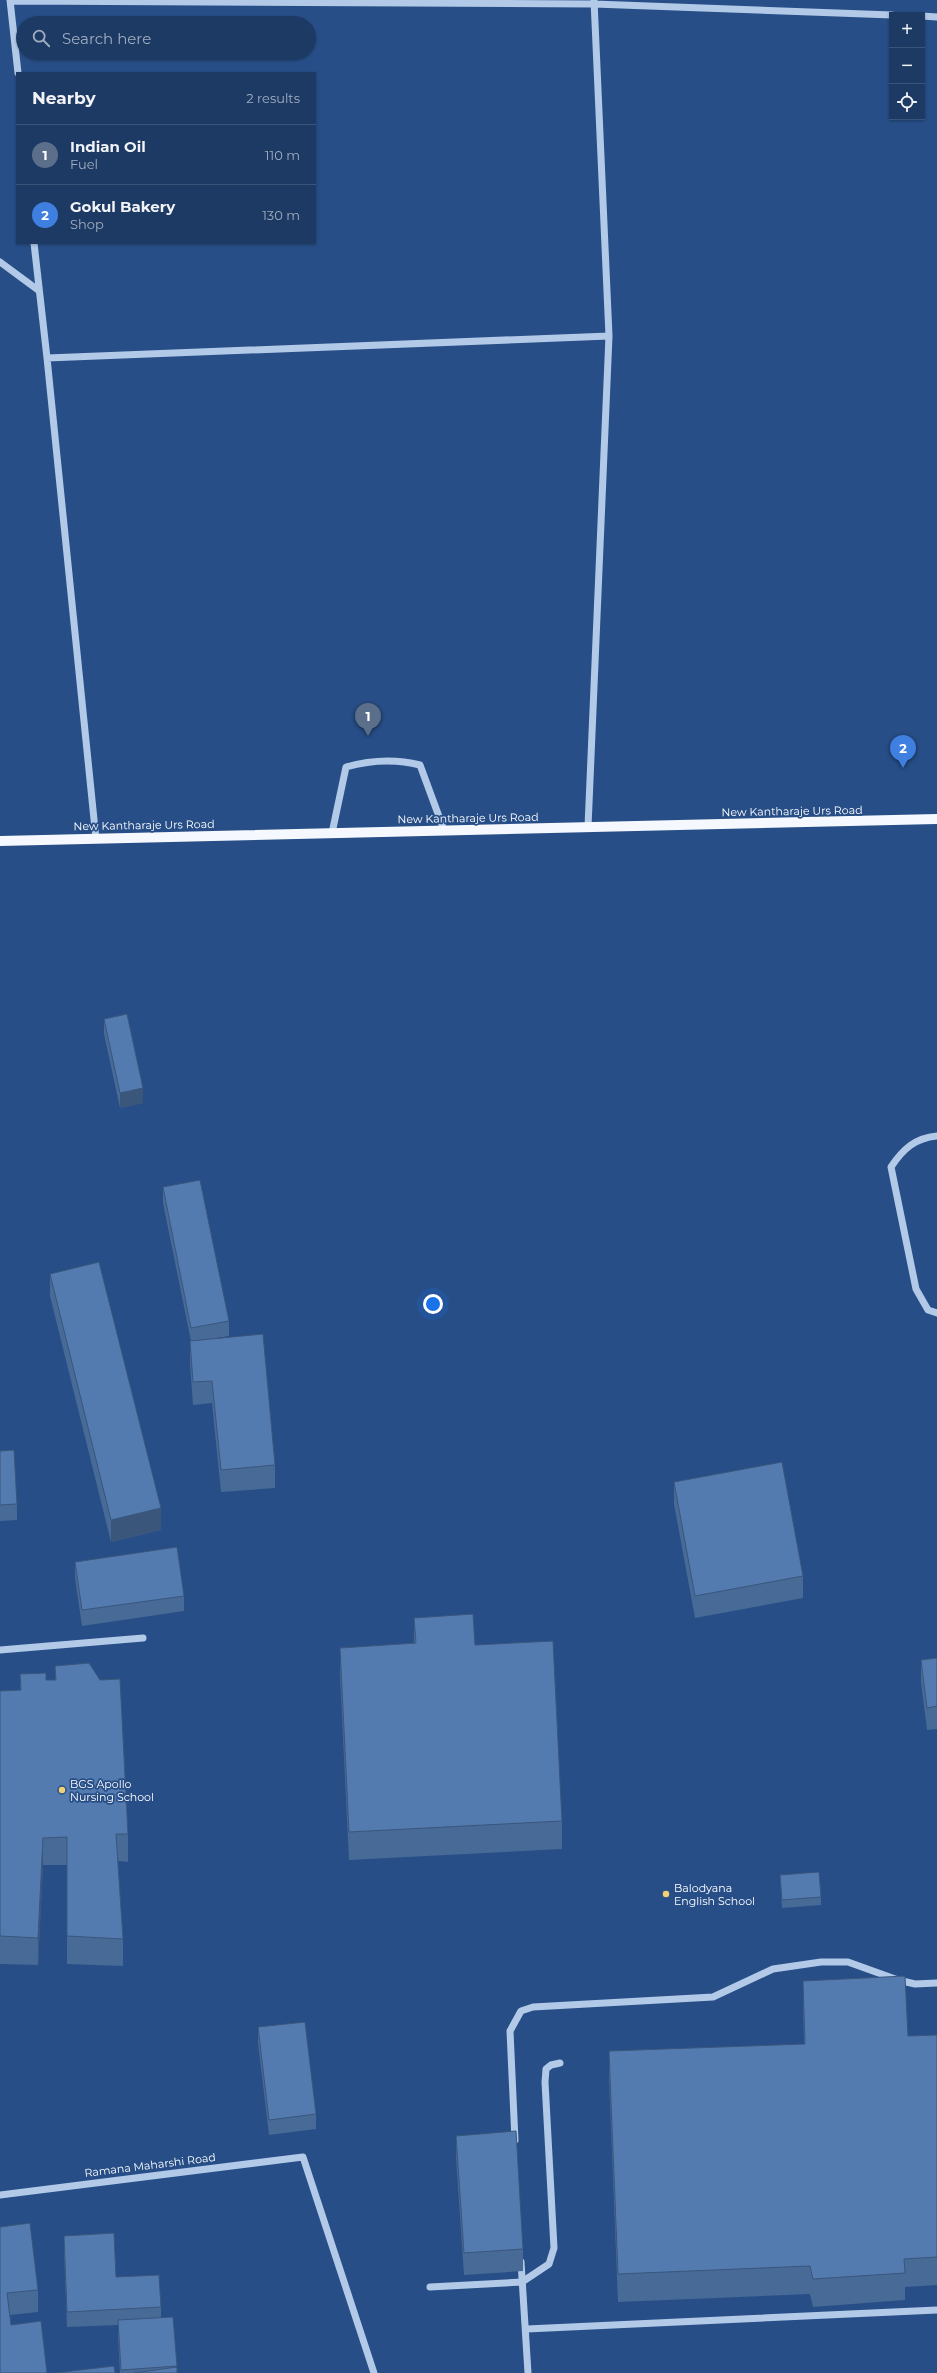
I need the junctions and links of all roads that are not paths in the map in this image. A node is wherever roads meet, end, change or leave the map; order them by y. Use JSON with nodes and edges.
{"nodes":[{"id":1,"x":11,"y":1,"type":"edge"},
{"id":2,"x":221,"y":1,"type":"edge"},
{"id":3,"x":410,"y":2,"type":"edge"},
{"id":4,"x":594,"y":2,"type":"edge"},
{"id":5,"x":889,"y":15,"type":"edge"},
{"id":6,"x":925,"y":16,"type":"edge"},
{"id":7,"x":937,"y":17,"type":"edge"},
{"id":8,"x":16,"y":52,"type":"edge"},
{"id":9,"x":17,"y":60,"type":"edge"},
{"id":10,"x":18,"y":72,"type":"edge"},
{"id":11,"x":34,"y":244,"type":"edge"},
{"id":12,"x":0,"y":262,"type":"edge"},
{"id":13,"x":38,"y":290,"type":"junction"},
{"id":14,"x":609,"y":336,"type":"junction"},
{"id":15,"x":47,"y":358,"type":"junction"},
{"id":16,"x":937,"y":819,"type":"edge"},
{"id":17,"x":588,"y":827,"type":"junction"},
{"id":18,"x":444,"y":830,"type":"junction"},
{"id":19,"x":332,"y":833,"type":"junction"},
{"id":20,"x":96,"y":839,"type":"junction"},
{"id":21,"x":0,"y":841,"type":"edge"},
{"id":22,"x":937,"y":1136,"type":"edge"},
{"id":23,"x":937,"y":1313,"type":"edge"},
{"id":24,"x":143,"y":1638,"type":"dead end"},
{"id":25,"x":0,"y":1650,"type":"edge"},
{"id":26,"x":937,"y":1983,"type":"edge"},
{"id":27,"x":560,"y":2063,"type":"dead end"},
{"id":28,"x":515,"y":2148,"type":"edge"},
{"id":29,"x":0,"y":2196,"type":"edge"},
{"id":30,"x":520,"y":2250,"type":"edge"},
{"id":31,"x":522,"y":2282,"type":"junction"},
{"id":32,"x":430,"y":2287,"type":"dead end"},
{"id":33,"x":937,"y":2310,"type":"edge"},
{"id":34,"x":527,"y":2329,"type":"junction"},
{"id":35,"x":374,"y":2373,"type":"edge"},
{"id":36,"x":528,"y":2373,"type":"edge"}],
"edges":[{"from":1,"to":2,"type":"street"},
{"from":1,"to":8,"type":"street"},
{"from":2,"to":3,"type":"street"},
{"from":3,"to":4,"type":"street"},
{"from":4,"to":5,"type":"street"},
{"from":4,"to":14,"type":"street"},
{"from":6,"to":7,"type":"street"},
{"from":9,"to":10,"type":"street"},
{"from":11,"to":13,"type":"street"},
{"from":12,"to":13,"type":"street"},
{"from":13,"to":15,"type":"street"},
{"from":14,"to":15,"type":"street"},
{"from":14,"to":17,"type":"street"},
{"from":15,"to":20,"type":"street"},
{"from":16,"to":17,"type":"main road","name":"New Kantharaje Urs Road"},
{"from":17,"to":18,"type":"main road","name":"New Kantharaje Urs Road"},
{"from":18,"to":19,"type":"main road","name":"New Kantharaje Urs Road"},
{"from":18,"to":19,"type":"street"},
{"from":19,"to":20,"type":"main road","name":"New Kantharaje Urs Road"},
{"from":20,"to":21,"type":"main road","name":"New Kantharaje Urs Road"},
{"from":22,"to":23,"type":"street"},
{"from":24,"to":25,"type":"street"},
{"from":26,"to":28,"type":"street"},
{"from":27,"to":31,"type":"street"},
{"from":29,"to":35,"type":"street","name":"Ramana Maharshi Road"},
{"from":30,"to":31,"type":"street"},
{"from":31,"to":32,"type":"street"},
{"from":31,"to":34,"type":"street"},
{"from":33,"to":34,"type":"street"},
{"from":34,"to":36,"type":"street"}]}
